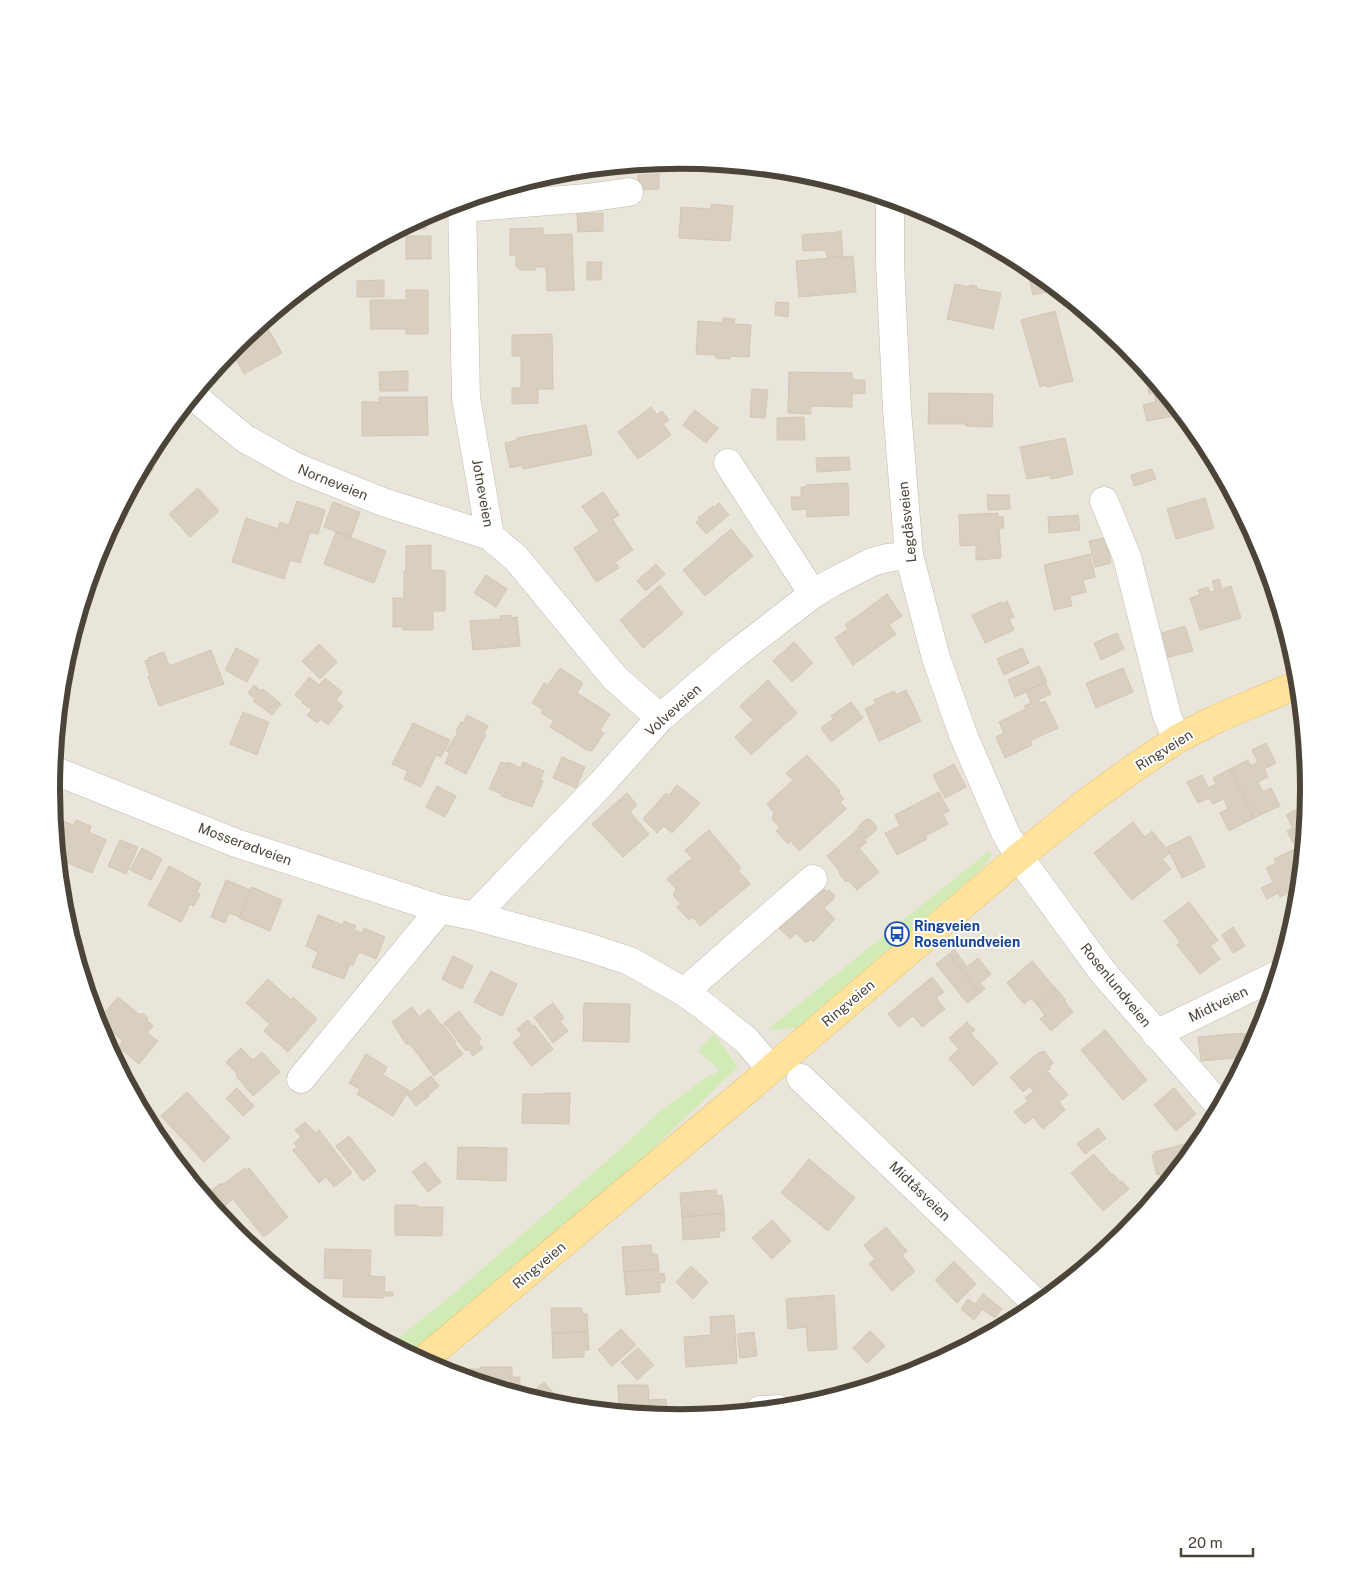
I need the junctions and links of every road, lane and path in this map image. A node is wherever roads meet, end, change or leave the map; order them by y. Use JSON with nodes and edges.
{"nodes":[{"id":1,"x":628,"y":192,"type":"dead end"},
{"id":2,"x":475,"y":203,"type":"edge"},
{"id":3,"x":890,"y":205,"type":"edge"},
{"id":4,"x":462,"y":208,"type":"edge"},
{"id":5,"x":198,"y":399,"type":"edge"},
{"id":6,"x":728,"y":463,"type":"dead end"},
{"id":7,"x":1104,"y":501,"type":"dead end"},
{"id":8,"x":490,"y":536,"type":"junction"},
{"id":9,"x":908,"y":555,"type":"junction"},
{"id":10,"x":814,"y":594,"type":"junction"},
{"id":11,"x":1292,"y":687,"type":"edge"},
{"id":12,"x":660,"y":718,"type":"junction"},
{"id":13,"x":1177,"y":739,"type":"junction"},
{"id":14,"x":60,"y":773,"type":"edge"},
{"id":15,"x":1019,"y":857,"type":"junction"},
{"id":16,"x":813,"y":879,"type":"dead end"},
{"id":17,"x":440,"y":909,"type":"junction"},
{"id":18,"x":474,"y":916,"type":"junction"},
{"id":19,"x":1271,"y":978,"type":"edge"},
{"id":20,"x":684,"y":992,"type":"junction"},
{"id":21,"x":1156,"y":1034,"type":"junction"},
{"id":22,"x":770,"y":1068,"type":"junction"},
{"id":23,"x":801,"y":1078,"type":"dead end"},
{"id":24,"x":301,"y":1079,"type":"dead end"},
{"id":25,"x":1216,"y":1102,"type":"edge"},
{"id":26,"x":1032,"y":1300,"type":"edge"},
{"id":27,"x":428,"y":1356,"type":"edge"}],
"edges":[{"from":1,"to":2,"type":"street"},
{"from":3,"to":9,"type":"street","name":"Legdåsveien"},
{"from":4,"to":8,"type":"street","name":"Jotneveien"},
{"from":5,"to":8,"type":"street","name":"Norneveien"},
{"from":6,"to":10,"type":"street"},
{"from":7,"to":13,"type":"street"},
{"from":8,"to":12,"type":"street","name":"Jotneveien"},
{"from":9,"to":10,"type":"street","name":"Volveveien"},
{"from":9,"to":15,"type":"street","name":"Legdåsveien"},
{"from":10,"to":12,"type":"street","name":"Volveveien"},
{"from":11,"to":13,"type":"main road","name":"Ringveien"},
{"from":12,"to":18,"type":"street","name":"Volveveien"},
{"from":13,"to":15,"type":"main road","name":"Ringveien"},
{"from":14,"to":17,"type":"street","name":"Mosserødveien"},
{"from":15,"to":21,"type":"street","name":"Rosenlundveien"},
{"from":15,"to":22,"type":"main road","name":"Ringveien"},
{"from":16,"to":20,"type":"street"},
{"from":17,"to":18,"type":"street","name":"Mosserødveien"},
{"from":17,"to":24,"type":"street"},
{"from":18,"to":20,"type":"street","name":"Mosserødveien"},
{"from":19,"to":21,"type":"street","name":"Midtveien"},
{"from":20,"to":22,"type":"street","name":"Mosserødveien"},
{"from":21,"to":25,"type":"street","name":"Rosenlundveien"},
{"from":22,"to":27,"type":"main road","name":"Ringveien"},
{"from":23,"to":26,"type":"street","name":"Midtåsveien"}]}
